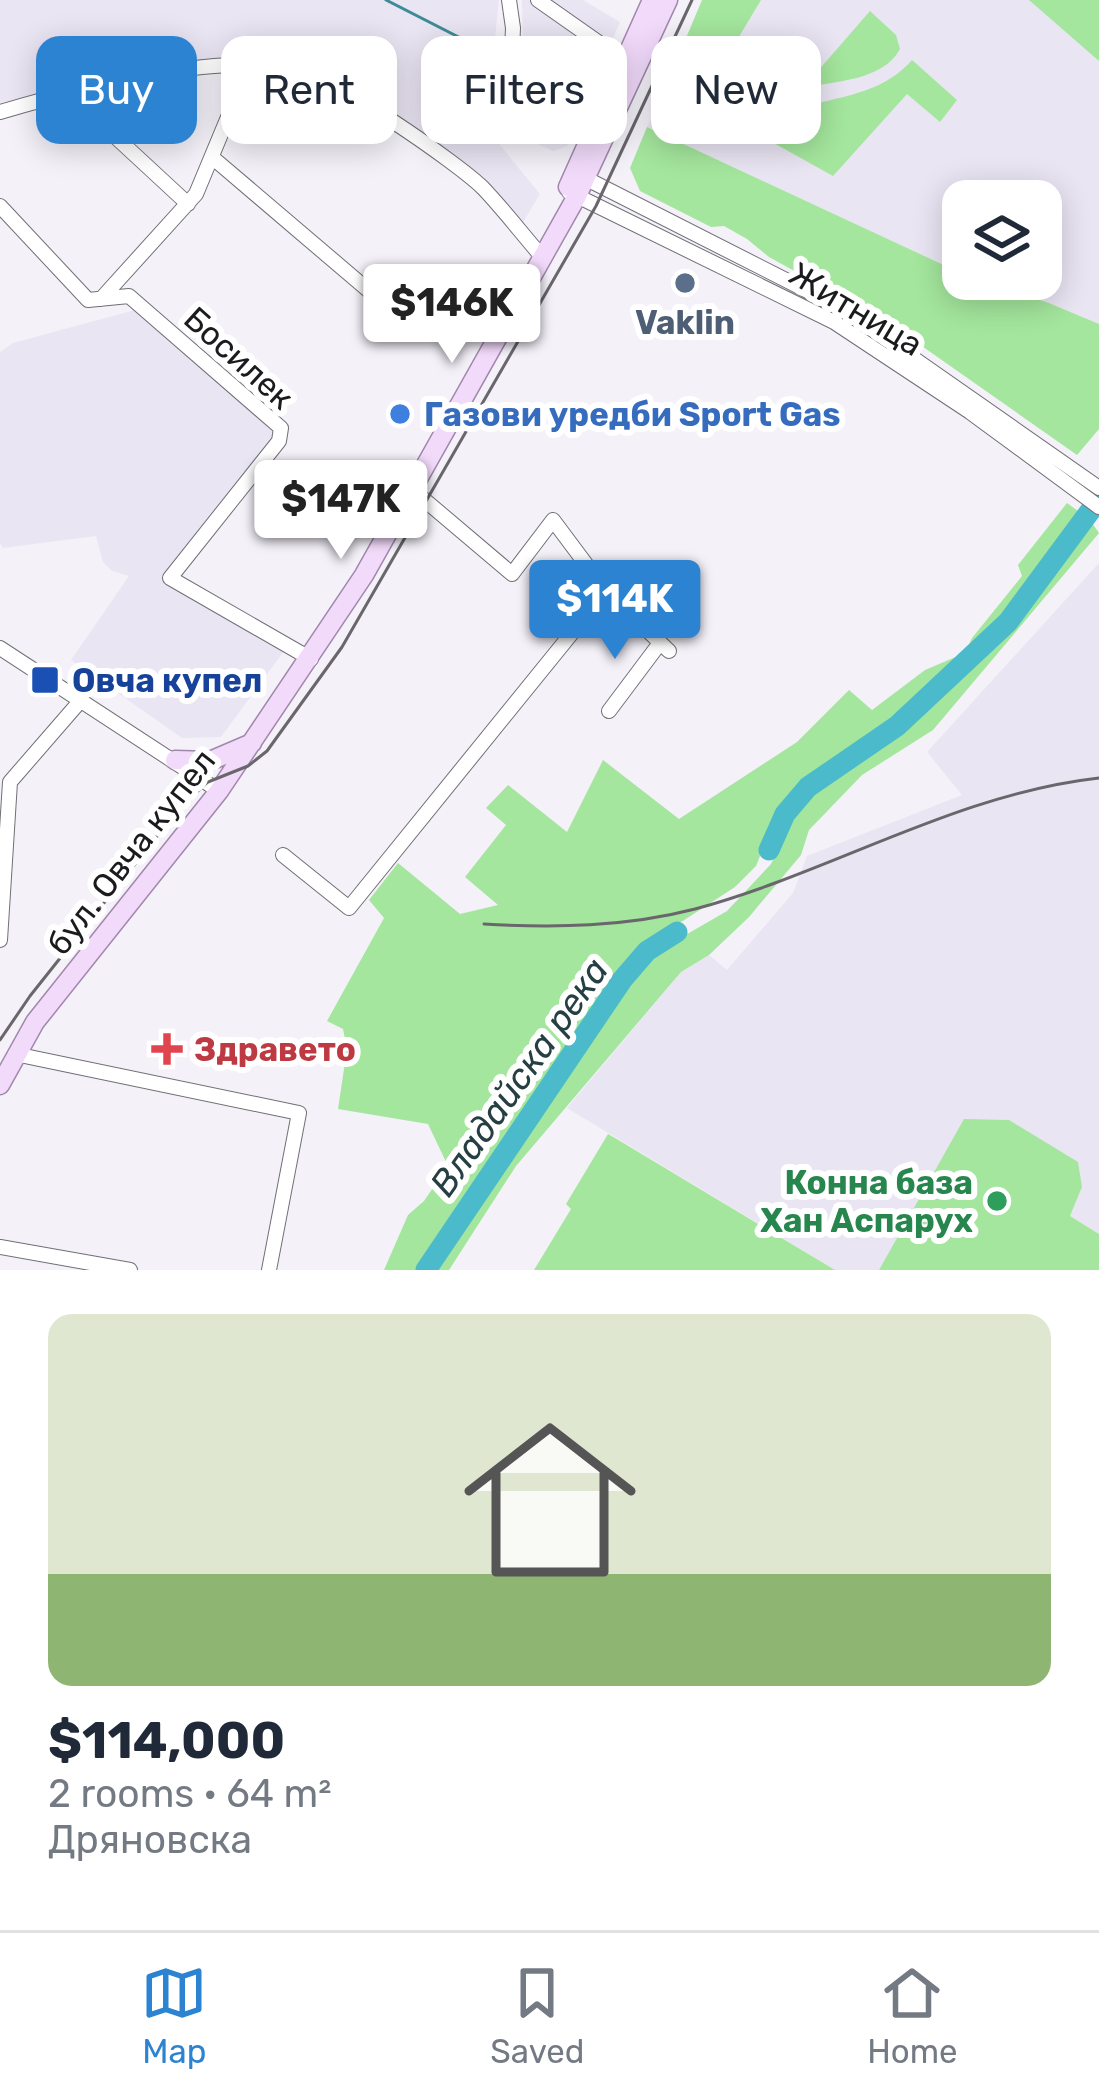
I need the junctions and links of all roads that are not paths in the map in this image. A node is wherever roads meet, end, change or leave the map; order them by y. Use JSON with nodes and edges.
{"nodes":[{"id":1,"x":509,"y":0,"type":"edge"},
{"id":2,"x":538,"y":0,"type":"edge"},
{"id":3,"x":652,"y":0,"type":"edge"},
{"id":4,"x":668,"y":0,"type":"edge"},
{"id":5,"x":513,"y":36,"type":"edge"},
{"id":6,"x":631,"y":66,"type":"junction"},
{"id":7,"x":36,"y":101,"type":"edge"},
{"id":8,"x":0,"y":112,"type":"edge"},
{"id":9,"x":397,"y":126,"type":"edge"},
{"id":10,"x":221,"y":137,"type":"edge"},
{"id":11,"x":123,"y":144,"type":"edge"},
{"id":12,"x":213,"y":158,"type":"junction"},
{"id":13,"x":576,"y":185,"type":"junction"},
{"id":14,"x":188,"y":204,"type":"junction"},
{"id":15,"x":0,"y":206,"type":"edge"},
{"id":16,"x":543,"y":258,"type":"junction"},
{"id":17,"x":114,"y":284,"type":"junction"},
{"id":18,"x":129,"y":296,"type":"junction"},
{"id":19,"x":375,"y":296,"type":"dead end"},
{"id":20,"x":100,"y":299,"type":"junction"},
{"id":21,"x":1087,"y":486,"type":"edge"},
{"id":22,"x":414,"y":491,"type":"junction"},
{"id":23,"x":1099,"y":507,"type":"edge"},
{"id":24,"x":606,"y":591,"type":"junction"},
{"id":25,"x":0,"y":648,"type":"edge"},
{"id":26,"x":311,"y":659,"type":"junction"},
{"id":27,"x":82,"y":699,"type":"junction"},
{"id":28,"x":609,"y":711,"type":"dead end"},
{"id":29,"x":251,"y":743,"type":"junction"},
{"id":30,"x":175,"y":760,"type":"junction"},
{"id":31,"x":219,"y":791,"type":"junction"},
{"id":32,"x":283,"y":855,"type":"dead end"},
{"id":33,"x":0,"y":940,"type":"edge"},
{"id":34,"x":15,"y":1054,"type":"junction"},
{"id":35,"x":0,"y":1085,"type":"edge"},
{"id":36,"x":0,"y":1247,"type":"edge"},
{"id":37,"x":130,"y":1270,"type":"edge"},
{"id":38,"x":269,"y":1270,"type":"edge"}],
"edges":[{"from":1,"to":5,"type":"street"},
{"from":2,"to":6,"type":"street"},
{"from":3,"to":6,"type":"main road"},
{"from":4,"to":6,"type":"main road"},
{"from":6,"to":13,"type":"main road","name":"бул. Овча купел"},
{"from":7,"to":8,"type":"street"},
{"from":9,"to":16,"type":"street"},
{"from":10,"to":12,"type":"street"},
{"from":11,"to":14,"type":"street"},
{"from":12,"to":14,"type":"street"},
{"from":12,"to":19,"type":"street"},
{"from":13,"to":16,"type":"main road","name":"бул. Овча купел"},
{"from":13,"to":21,"type":"street","name":"Житница"},
{"from":14,"to":17,"type":"street"},
{"from":15,"to":20,"type":"street"},
{"from":16,"to":22,"type":"main road","name":"бул. Овча купел"},
{"from":17,"to":18,"type":"street","name":"Босилек"},
{"from":17,"to":20,"type":"street"},
{"from":18,"to":20,"type":"street"},
{"from":18,"to":26,"type":"street","name":"Босилек"},
{"from":21,"to":23,"type":"street","name":"Житница"},
{"from":22,"to":24,"type":"street"},
{"from":22,"to":26,"type":"main road","name":"бул. Овча купел"},
{"from":24,"to":28,"type":"street"},
{"from":24,"to":32,"type":"street"},
{"from":25,"to":27,"type":"street"},
{"from":26,"to":29,"type":"main road","name":"бул. Овча купел"},
{"from":27,"to":30,"type":"street"},
{"from":27,"to":33,"type":"street"},
{"from":29,"to":30,"type":"main road"},
{"from":29,"to":31,"type":"main road","name":"бул. Овча купел"},
{"from":30,"to":31,"type":"street"},
{"from":31,"to":34,"type":"main road","name":"бул. Овча купел"},
{"from":34,"to":35,"type":"main road","name":"бул. Овча купел"},
{"from":34,"to":38,"type":"street"},
{"from":36,"to":37,"type":"street"}]}
